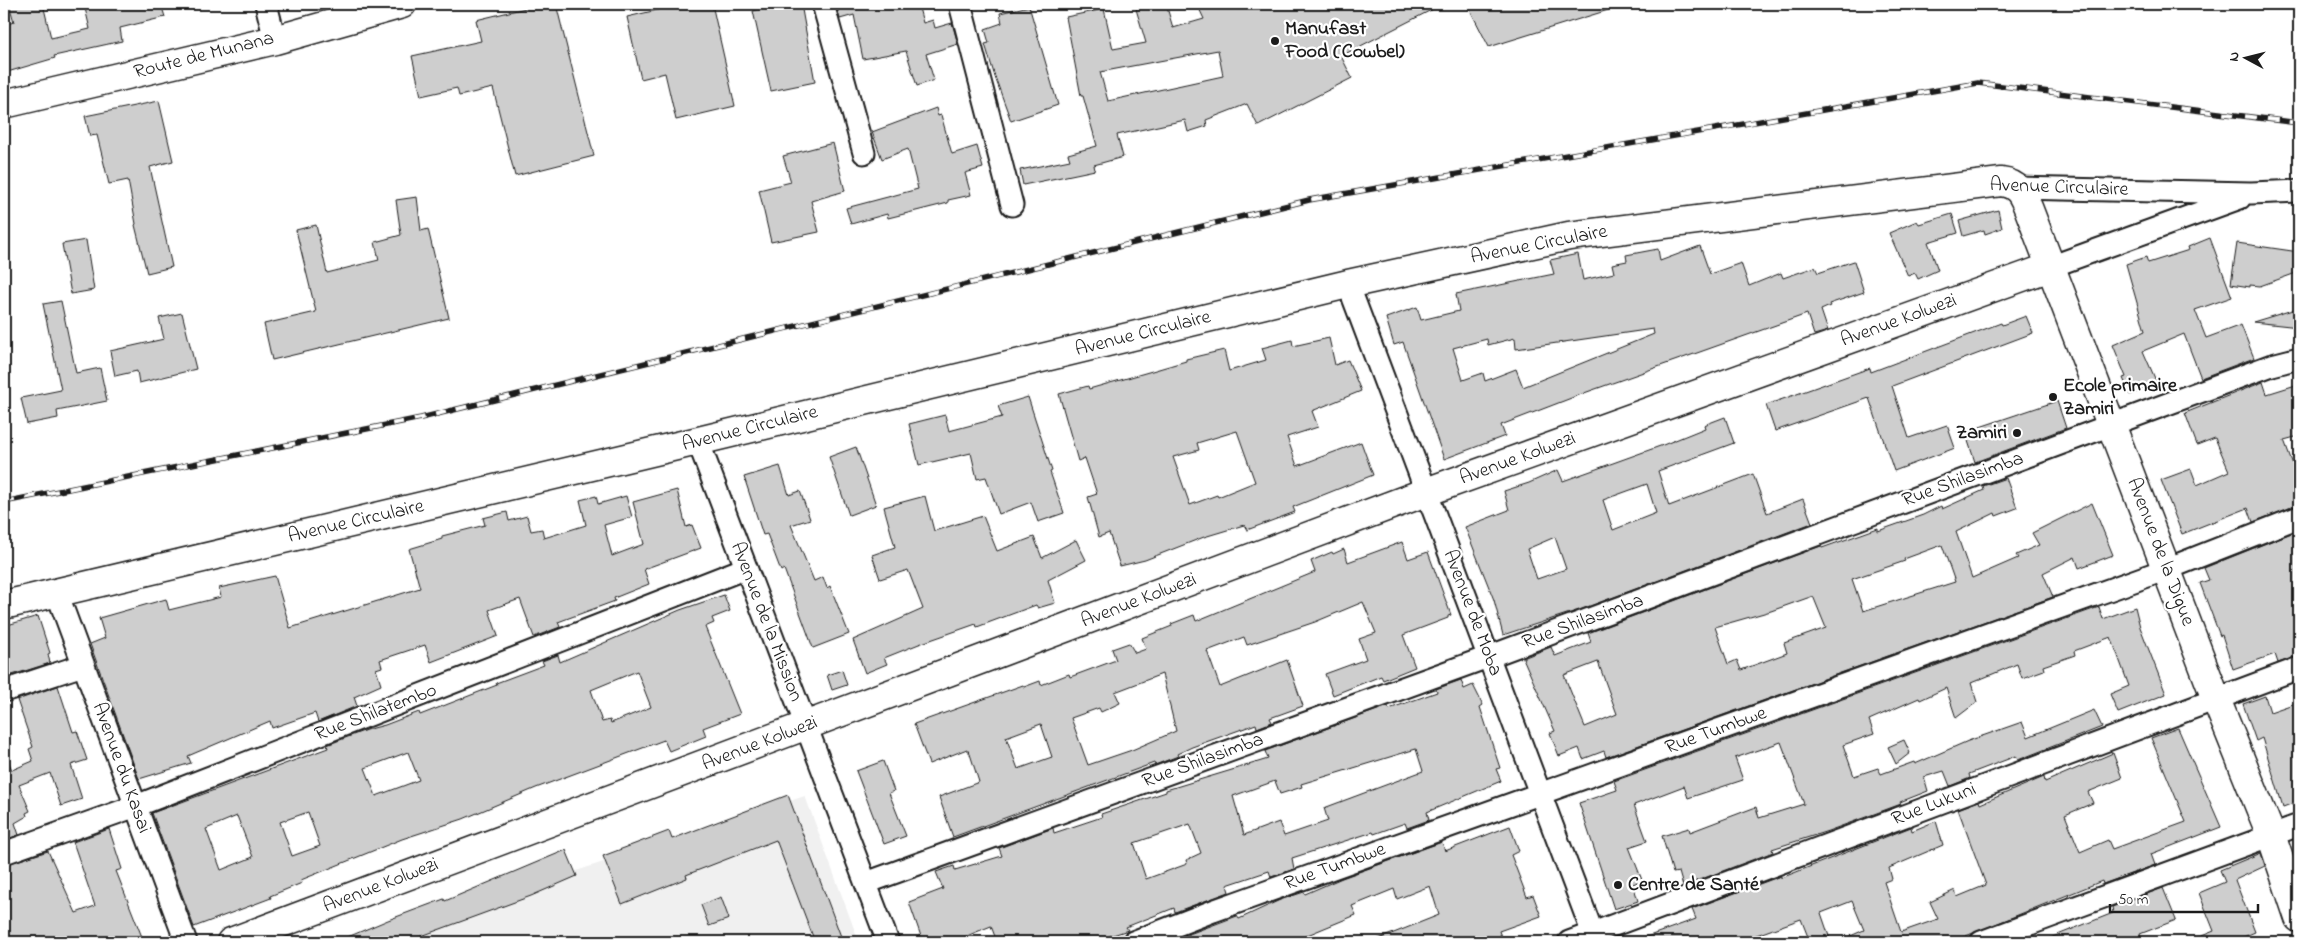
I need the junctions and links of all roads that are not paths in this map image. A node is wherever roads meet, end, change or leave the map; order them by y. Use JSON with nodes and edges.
{"nodes":[{"id":1,"x":266,"y":4,"type":"edge"},
{"id":2,"x":402,"y":4,"type":"edge"},
{"id":3,"x":823,"y":4,"type":"edge"},
{"id":4,"x":960,"y":4,"type":"edge"},
{"id":5,"x":274,"y":40,"type":"junction"},
{"id":6,"x":4,"y":104,"type":"edge"},
{"id":7,"x":864,"y":153,"type":"dead end"},
{"id":8,"x":2018,"y":188,"type":"junction"},
{"id":9,"x":2299,"y":191,"type":"edge"},
{"id":10,"x":2251,"y":194,"type":"junction"},
{"id":11,"x":1012,"y":205,"type":"dead end"},
{"id":12,"x":2050,"y":267,"type":"junction"},
{"id":13,"x":1348,"y":284,"type":"junction"},
{"id":14,"x":2299,"y":358,"type":"edge"},
{"id":15,"x":2111,"y":425,"type":"junction"},
{"id":16,"x":698,"y":441,"type":"junction"},
{"id":17,"x":1426,"y":492,"type":"junction"},
{"id":18,"x":2299,"y":517,"type":"edge"},
{"id":19,"x":746,"y":568,"type":"junction"},
{"id":20,"x":2167,"y":569,"type":"junction"},
{"id":21,"x":57,"y":593,"type":"junction"},
{"id":22,"x":4,"y":604,"type":"edge"},
{"id":23,"x":1488,"y":657,"type":"junction"},
{"id":24,"x":83,"y":665,"type":"junction"},
{"id":25,"x":2299,"y":668,"type":"edge"},
{"id":26,"x":4,"y":691,"type":"edge"},
{"id":27,"x":2216,"y":699,"type":"junction"},
{"id":28,"x":806,"y":727,"type":"junction"},
{"id":29,"x":1540,"y":794,"type":"junction"},
{"id":30,"x":136,"y":806,"type":"junction"},
{"id":31,"x":2299,"y":825,"type":"edge"},
{"id":32,"x":2271,"y":835,"type":"junction"},
{"id":33,"x":4,"y":853,"type":"edge"},
{"id":34,"x":866,"y":883,"type":"junction"},
{"id":35,"x":2299,"y":918,"type":"edge"},
{"id":36,"x":1594,"y":938,"type":"edge"},
{"id":37,"x":186,"y":942,"type":"edge"},
{"id":38,"x":231,"y":942,"type":"edge"},
{"id":39,"x":888,"y":942,"type":"edge"},
{"id":40,"x":1133,"y":942,"type":"edge"},
{"id":41,"x":1568,"y":942,"type":"edge"},
{"id":42,"x":1981,"y":942,"type":"edge"}],
"edges":[{"from":1,"to":5,"type":"street"},
{"from":2,"to":5,"type":"street","name":"Route de Munana"},
{"from":3,"to":7,"type":"street"},
{"from":4,"to":11,"type":"street"},
{"from":5,"to":6,"type":"street","name":"Route de Munana"},
{"from":8,"to":10,"type":"street","name":"Avenue Circulaire"},
{"from":8,"to":12,"type":"street","name":"Avenue de la Digue"},
{"from":8,"to":13,"type":"street","name":"Avenue Circulaire"},
{"from":9,"to":10,"type":"street","name":"Avenue Circulaire"},
{"from":10,"to":12,"type":"street"},
{"from":12,"to":15,"type":"street","name":"Avenue de la Digue"},
{"from":12,"to":17,"type":"street","name":"Avenue Kolwezi"},
{"from":13,"to":16,"type":"street","name":"Avenue Circulaire"},
{"from":13,"to":17,"type":"street","name":"Avenue de Moba"},
{"from":14,"to":15,"type":"street","name":"Rue Shilasimba"},
{"from":15,"to":20,"type":"street","name":"Avenue de la Digue"},
{"from":15,"to":23,"type":"street","name":"Rue Shilasimba"},
{"from":16,"to":19,"type":"street","name":"Avenue de la Mission"},
{"from":16,"to":21,"type":"street","name":"Avenue Circulaire"},
{"from":17,"to":23,"type":"street","name":"Avenue de Moba"},
{"from":17,"to":28,"type":"street","name":"Avenue Kolwezi"},
{"from":18,"to":20,"type":"street","name":"Rue Tumbwe"},
{"from":19,"to":28,"type":"street","name":"Avenue de la Mission"},
{"from":19,"to":30,"type":"street","name":"Rue Shilatembo"},
{"from":20,"to":27,"type":"street","name":"Avenue de la Digue"},
{"from":20,"to":29,"type":"street","name":"Rue Tumbwe"},
{"from":21,"to":22,"type":"street","name":"Avenue Circulaire"},
{"from":21,"to":24,"type":"street","name":"Avenue du Kasai"},
{"from":23,"to":29,"type":"street","name":"Avenue de Moba"},
{"from":23,"to":34,"type":"street","name":"Rue Shilasimba"},
{"from":24,"to":26,"type":"street"},
{"from":24,"to":30,"type":"street","name":"Avenue du Kasai"},
{"from":25,"to":27,"type":"street","name":"Rue Lukuni"},
{"from":27,"to":32,"type":"street","name":"Avenue de la Digue"},
{"from":27,"to":36,"type":"street","name":"Rue Lukuni"},
{"from":28,"to":34,"type":"street","name":"Avenue de la Mission"},
{"from":28,"to":38,"type":"street","name":"Avenue Kolwezi"},
{"from":29,"to":36,"type":"street","name":"Avenue de Moba"},
{"from":29,"to":40,"type":"street","name":"Rue Tumbwe"},
{"from":30,"to":33,"type":"street","name":"Rue Shilatembo"},
{"from":30,"to":37,"type":"street","name":"Avenue du Kasai"},
{"from":31,"to":32,"type":"street"},
{"from":32,"to":35,"type":"street","name":"Avenue de la Digue"},
{"from":32,"to":42,"type":"street"},
{"from":34,"to":39,"type":"street","name":"Avenue de la Mission"},
{"from":36,"to":41,"type":"street","name":"Rue Lukuni"}]}
